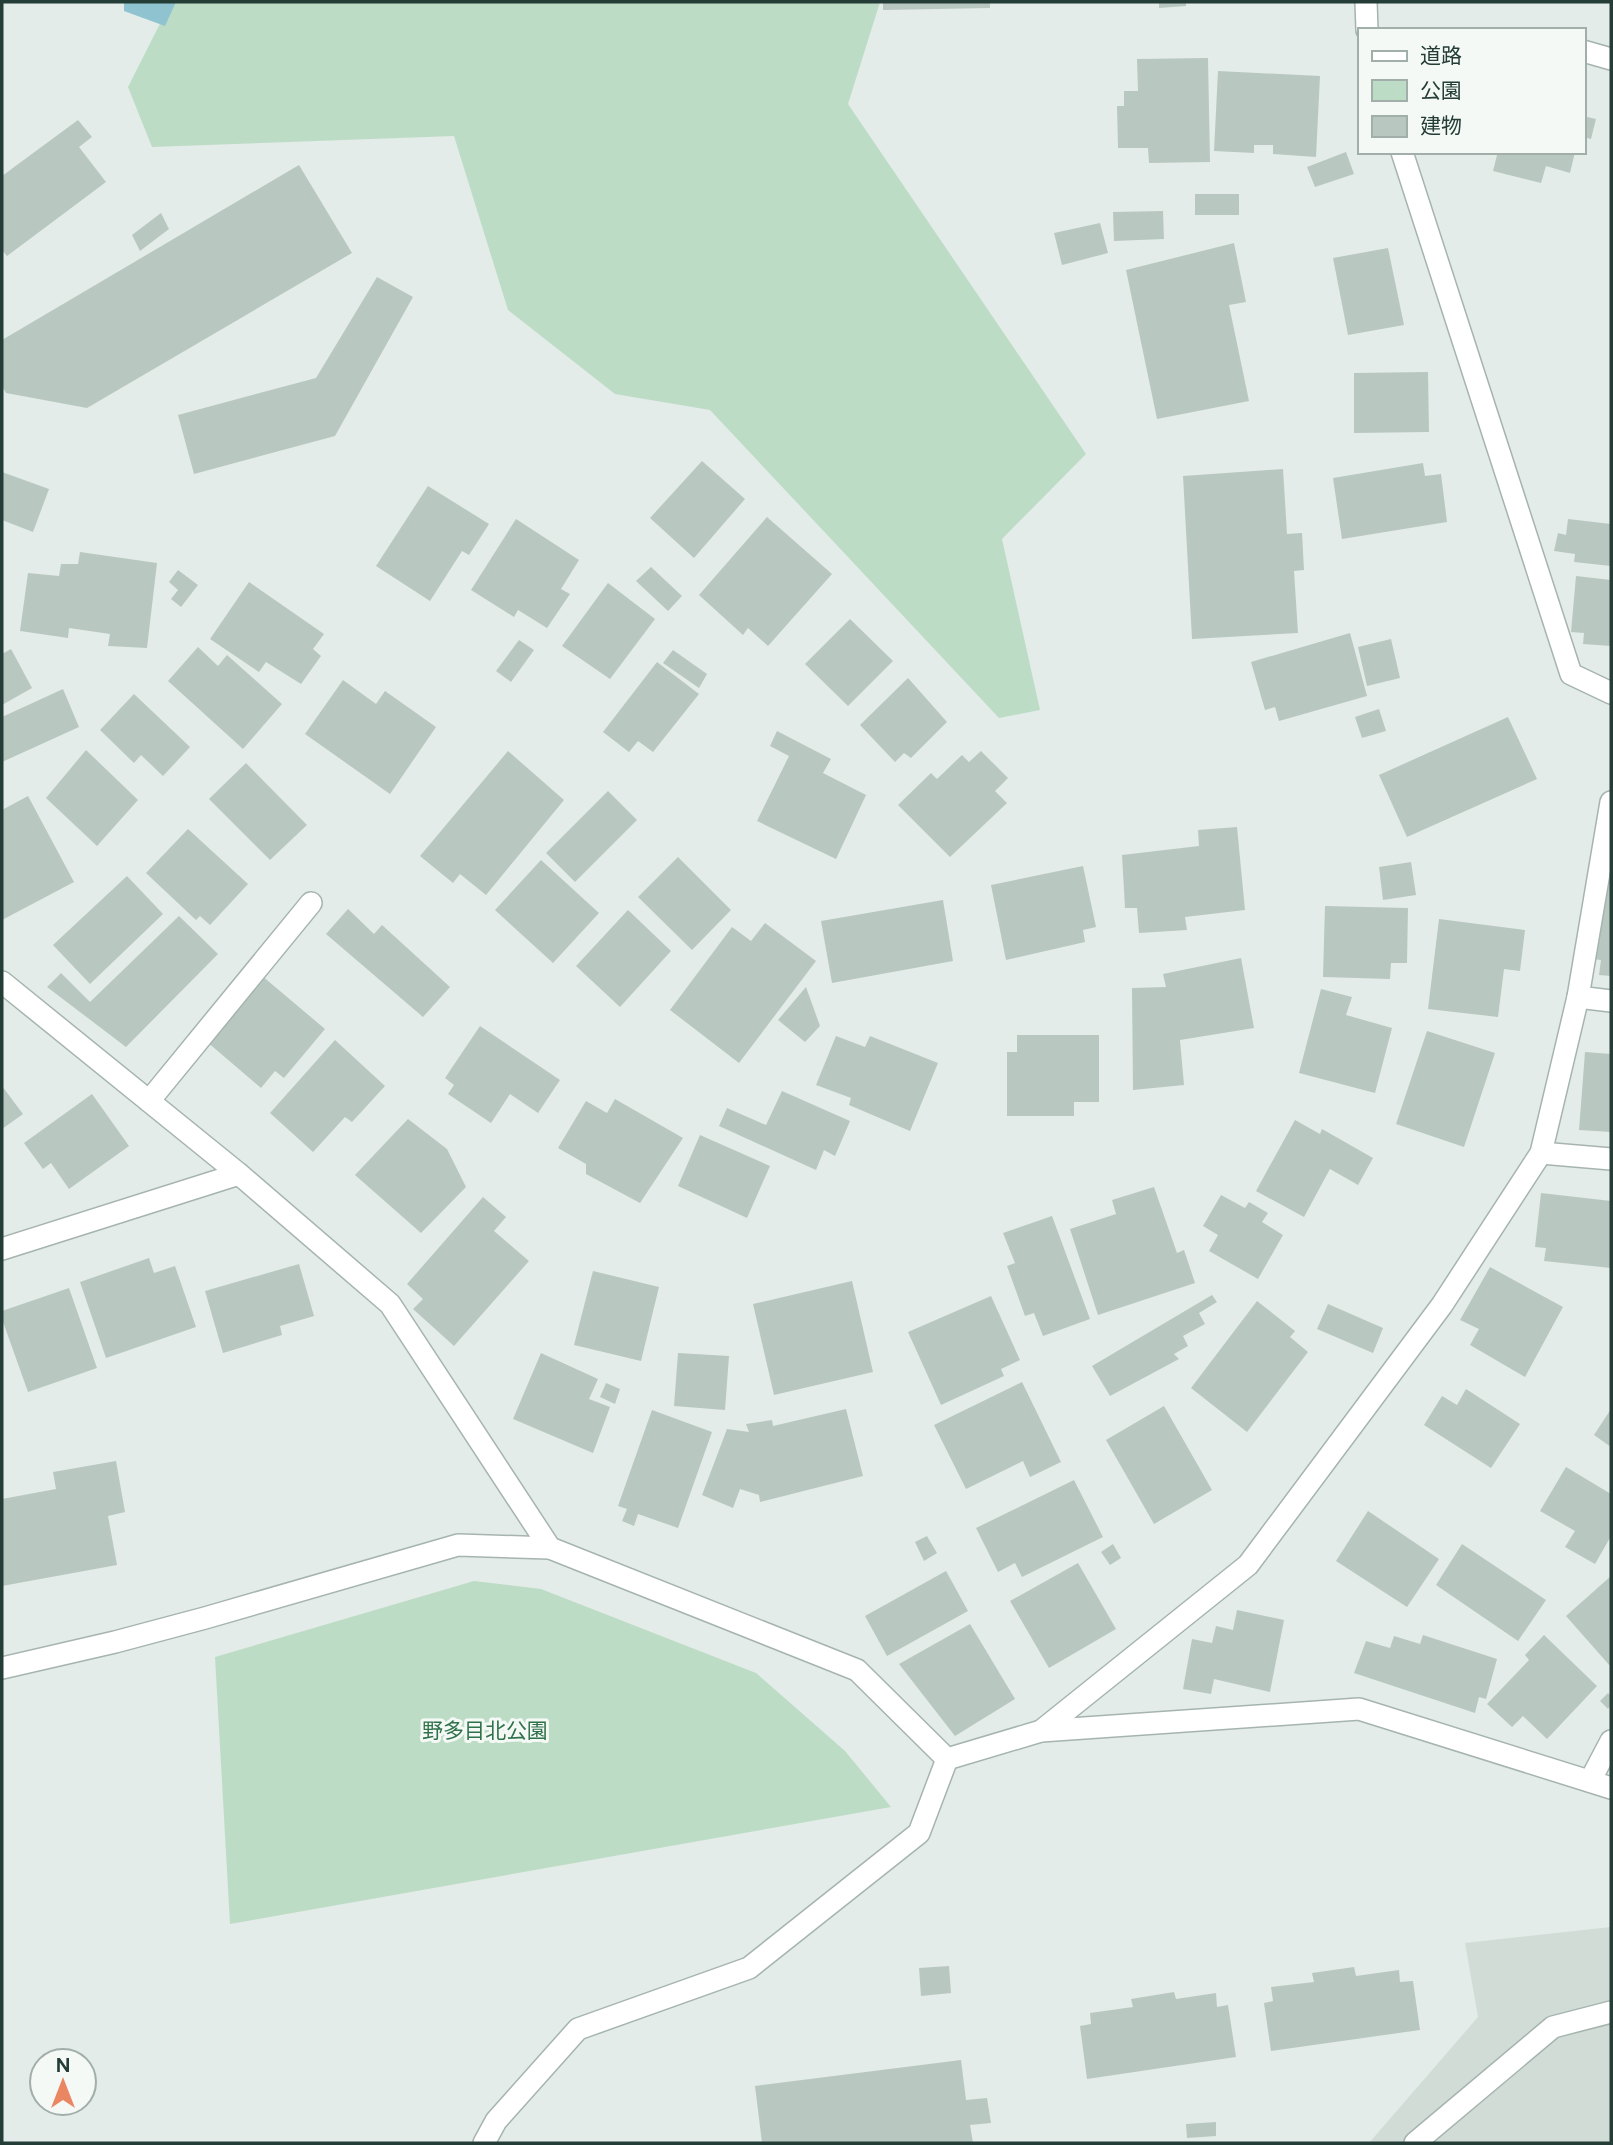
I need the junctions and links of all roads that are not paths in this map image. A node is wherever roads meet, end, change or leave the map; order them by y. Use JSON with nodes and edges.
{"nodes":[{"id":1,"x":1366,"y":2,"type":"edge"},
{"id":2,"x":1367,"y":28,"type":"edge"},
{"id":3,"x":1585,"y":52,"type":"edge"},
{"id":4,"x":1611,"y":59,"type":"edge"},
{"id":5,"x":1403,"y":154,"type":"edge"},
{"id":6,"x":1611,"y":693,"type":"edge"},
{"id":7,"x":1611,"y":802,"type":"edge"},
{"id":8,"x":312,"y":903,"type":"dead end"},
{"id":9,"x":2,"y":982,"type":"edge"},
{"id":10,"x":1578,"y":997,"type":"junction"},
{"id":11,"x":1611,"y":1001,"type":"edge"},
{"id":12,"x":149,"y":1101,"type":"junction"},
{"id":13,"x":1541,"y":1153,"type":"junction"},
{"id":14,"x":1611,"y":1159,"type":"edge"},
{"id":15,"x":239,"y":1174,"type":"junction"},
{"id":16,"x":2,"y":1249,"type":"edge"},
{"id":17,"x":550,"y":1548,"type":"junction"},
{"id":18,"x":2,"y":1668,"type":"edge"},
{"id":19,"x":1041,"y":1731,"type":"junction"},
{"id":20,"x":1611,"y":1741,"type":"edge"},
{"id":21,"x":947,"y":1759,"type":"junction"},
{"id":22,"x":1590,"y":1781,"type":"junction"},
{"id":23,"x":1611,"y":1788,"type":"edge"},
{"id":24,"x":1611,"y":2012,"type":"edge"},
{"id":25,"x":484,"y":2143,"type":"edge"},
{"id":26,"x":1415,"y":2143,"type":"edge"}],
"edges":[{"from":1,"to":2,"type":"street"},
{"from":3,"to":4,"type":"street"},
{"from":5,"to":6,"type":"street"},
{"from":7,"to":10,"type":"street"},
{"from":8,"to":12,"type":"street"},
{"from":9,"to":12,"type":"street"},
{"from":10,"to":11,"type":"street"},
{"from":10,"to":13,"type":"street"},
{"from":12,"to":15,"type":"street"},
{"from":13,"to":14,"type":"street"},
{"from":13,"to":19,"type":"street"},
{"from":15,"to":16,"type":"street"},
{"from":15,"to":17,"type":"street"},
{"from":17,"to":18,"type":"street"},
{"from":17,"to":21,"type":"street"},
{"from":19,"to":21,"type":"street"},
{"from":19,"to":22,"type":"street"},
{"from":20,"to":22,"type":"street"},
{"from":21,"to":25,"type":"street"},
{"from":22,"to":23,"type":"street"},
{"from":24,"to":26,"type":"street"}]}
